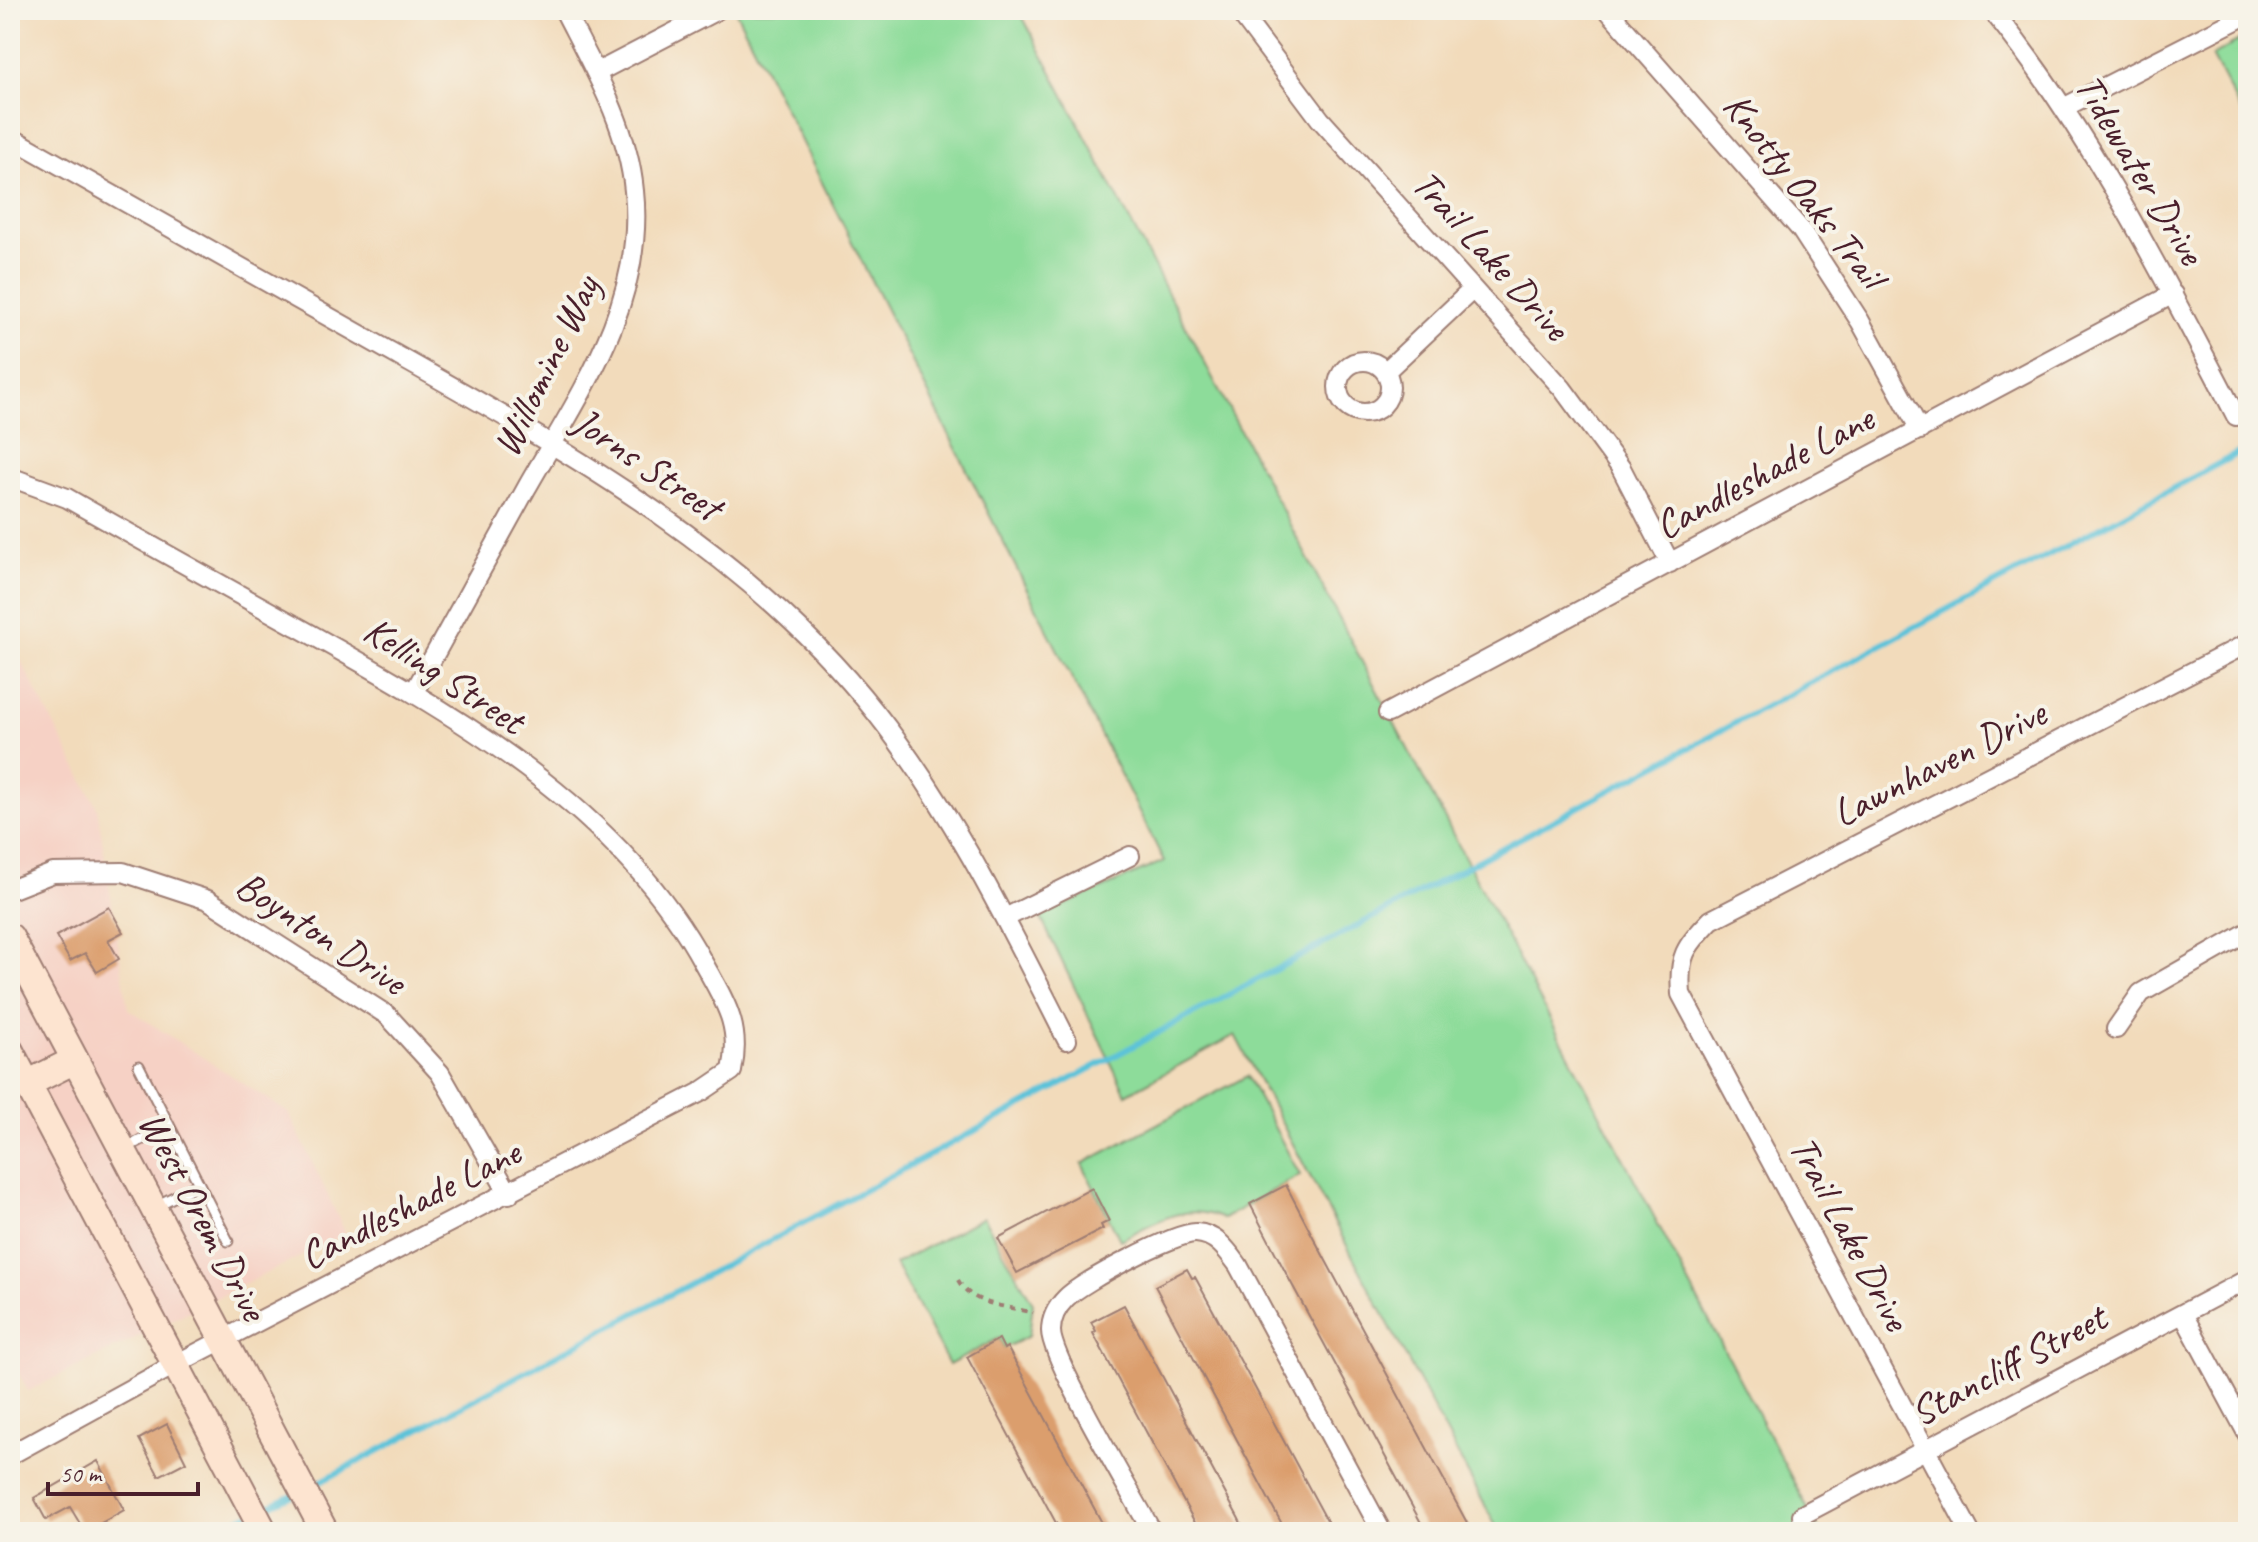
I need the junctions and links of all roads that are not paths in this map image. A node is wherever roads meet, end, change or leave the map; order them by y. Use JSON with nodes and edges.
{"nodes":[{"id":1,"x":564,"y":10,"type":"edge"},
{"id":2,"x":717,"y":10,"type":"edge"},
{"id":3,"x":1238,"y":10,"type":"edge"},
{"id":4,"x":1608,"y":10,"type":"edge"},
{"id":5,"x":1992,"y":10,"type":"edge"},
{"id":6,"x":2248,"y":14,"type":"edge"},
{"id":7,"x":596,"y":73,"type":"junction"},
{"id":8,"x":2065,"y":107,"type":"junction"},
{"id":9,"x":10,"y":137,"type":"edge"},
{"id":10,"x":1473,"y":289,"type":"junction"},
{"id":11,"x":2173,"y":294,"type":"junction"},
{"id":12,"x":1385,"y":372,"type":"dead end"},
{"id":13,"x":2236,"y":416,"type":"dead end"},
{"id":14,"x":1920,"y":430,"type":"junction"},
{"id":15,"x":552,"y":443,"type":"junction"},
{"id":16,"x":10,"y":477,"type":"edge"},
{"id":17,"x":1670,"y":563,"type":"junction"},
{"id":18,"x":2248,"y":643,"type":"edge"},
{"id":19,"x":414,"y":692,"type":"junction"},
{"id":20,"x":1388,"y":713,"type":"dead end"},
{"id":21,"x":1130,"y":856,"type":"dead end"},
{"id":22,"x":10,"y":890,"type":"edge"},
{"id":23,"x":1005,"y":918,"type":"junction"},
{"id":24,"x":2248,"y":932,"type":"edge"},
{"id":25,"x":10,"y":937,"type":"edge"},
{"id":26,"x":1679,"y":964,"type":"joint"},
{"id":27,"x":2116,"y":1029,"type":"dead end"},
{"id":28,"x":1067,"y":1040,"type":"dead end"},
{"id":29,"x":738,"y":1044,"type":"joint"},
{"id":30,"x":10,"y":1051,"type":"edge"},
{"id":31,"x":75,"y":1060,"type":"junction"},
{"id":32,"x":139,"y":1066,"type":"dead end"},
{"id":33,"x":27,"y":1084,"type":"junction"},
{"id":34,"x":169,"y":1125,"type":"junction"},
{"id":35,"x":123,"y":1149,"type":"junction"},
{"id":36,"x":199,"y":1184,"type":"junction"},
{"id":37,"x":509,"y":1194,"type":"junction"},
{"id":38,"x":154,"y":1208,"type":"junction"},
{"id":39,"x":228,"y":1241,"type":"dead end"},
{"id":40,"x":2248,"y":1279,"type":"edge"},
{"id":41,"x":2183,"y":1314,"type":"junction"},
{"id":42,"x":224,"y":1340,"type":"junction"},
{"id":43,"x":176,"y":1364,"type":"junction"},
{"id":44,"x":2248,"y":1435,"type":"edge"},
{"id":45,"x":1925,"y":1450,"type":"junction"},
{"id":46,"x":10,"y":1455,"type":"edge"},
{"id":47,"x":1802,"y":1515,"type":"dead end"},
{"id":48,"x":323,"y":1528,"type":"edge"},
{"id":49,"x":264,"y":1532,"type":"edge"},
{"id":50,"x":1152,"y":1532,"type":"edge"},
{"id":51,"x":1382,"y":1532,"type":"edge"},
{"id":52,"x":1970,"y":1532,"type":"edge"}],
"edges":[{"from":1,"to":7,"type":"street","name":"Willomine Way"},
{"from":2,"to":7,"type":"street"},
{"from":3,"to":10,"type":"street","name":"Trail Lake Drive"},
{"from":4,"to":14,"type":"street","name":"Knotty Oaks Trail"},
{"from":5,"to":8,"type":"street","name":"Tidewater Drive"},
{"from":6,"to":8,"type":"street"},
{"from":7,"to":15,"type":"street","name":"Willomine Way"},
{"from":8,"to":11,"type":"street","name":"Tidewater Drive"},
{"from":9,"to":15,"type":"street","name":"Jorns Street"},
{"from":10,"to":12,"type":"street"},
{"from":10,"to":17,"type":"street","name":"Trail Lake Drive"},
{"from":11,"to":13,"type":"street","name":"Tidewater Drive"},
{"from":11,"to":14,"type":"street","name":"Candleshade Lane"},
{"from":14,"to":17,"type":"street","name":"Candleshade Lane"},
{"from":15,"to":19,"type":"street","name":"Willomine Way"},
{"from":15,"to":23,"type":"street","name":"Jorns Street"},
{"from":16,"to":19,"type":"street","name":"Kelling Street"},
{"from":17,"to":20,"type":"street","name":"Candleshade Lane"},
{"from":18,"to":26,"type":"street","name":"Lawnhaven Drive"},
{"from":19,"to":29,"type":"street","name":"Kelling Street"},
{"from":21,"to":23,"type":"street"},
{"from":22,"to":37,"type":"street","name":"Boynton Drive"},
{"from":23,"to":28,"type":"street","name":"Jorns Street"},
{"from":24,"to":27,"type":"street"},
{"from":25,"to":31,"type":"main road","name":"West Orem Drive"},
{"from":26,"to":45,"type":"street","name":"Trail Lake Drive"},
{"from":29,"to":37,"type":"street","name":"Candleshade Lane"},
{"from":30,"to":33,"type":"main road"},
{"from":31,"to":33,"type":"main road"},
{"from":31,"to":35,"type":"main road","name":"West Orem Drive"},
{"from":32,"to":34,"type":"lane"},
{"from":33,"to":43,"type":"main road"},
{"from":34,"to":35,"type":"lane"},
{"from":34,"to":36,"type":"lane"},
{"from":35,"to":38,"type":"main road","name":"West Orem Drive"},
{"from":36,"to":38,"type":"lane"},
{"from":36,"to":39,"type":"lane"},
{"from":37,"to":42,"type":"street","name":"Candleshade Lane"},
{"from":38,"to":42,"type":"main road","name":"West Orem Drive"},
{"from":40,"to":41,"type":"street","name":"Stancliff Street"},
{"from":41,"to":44,"type":"street"},
{"from":41,"to":45,"type":"street","name":"Stancliff Street"},
{"from":42,"to":43,"type":"street","name":"Candleshade Lane"},
{"from":42,"to":48,"type":"main road","name":"West Orem Drive"},
{"from":43,"to":46,"type":"street","name":"Candleshade Lane"},
{"from":43,"to":49,"type":"main road"},
{"from":45,"to":47,"type":"street","name":"Stancliff Street"},
{"from":45,"to":52,"type":"street","name":"Trail Lake Drive"},
{"from":50,"to":51,"type":"street"}]}
